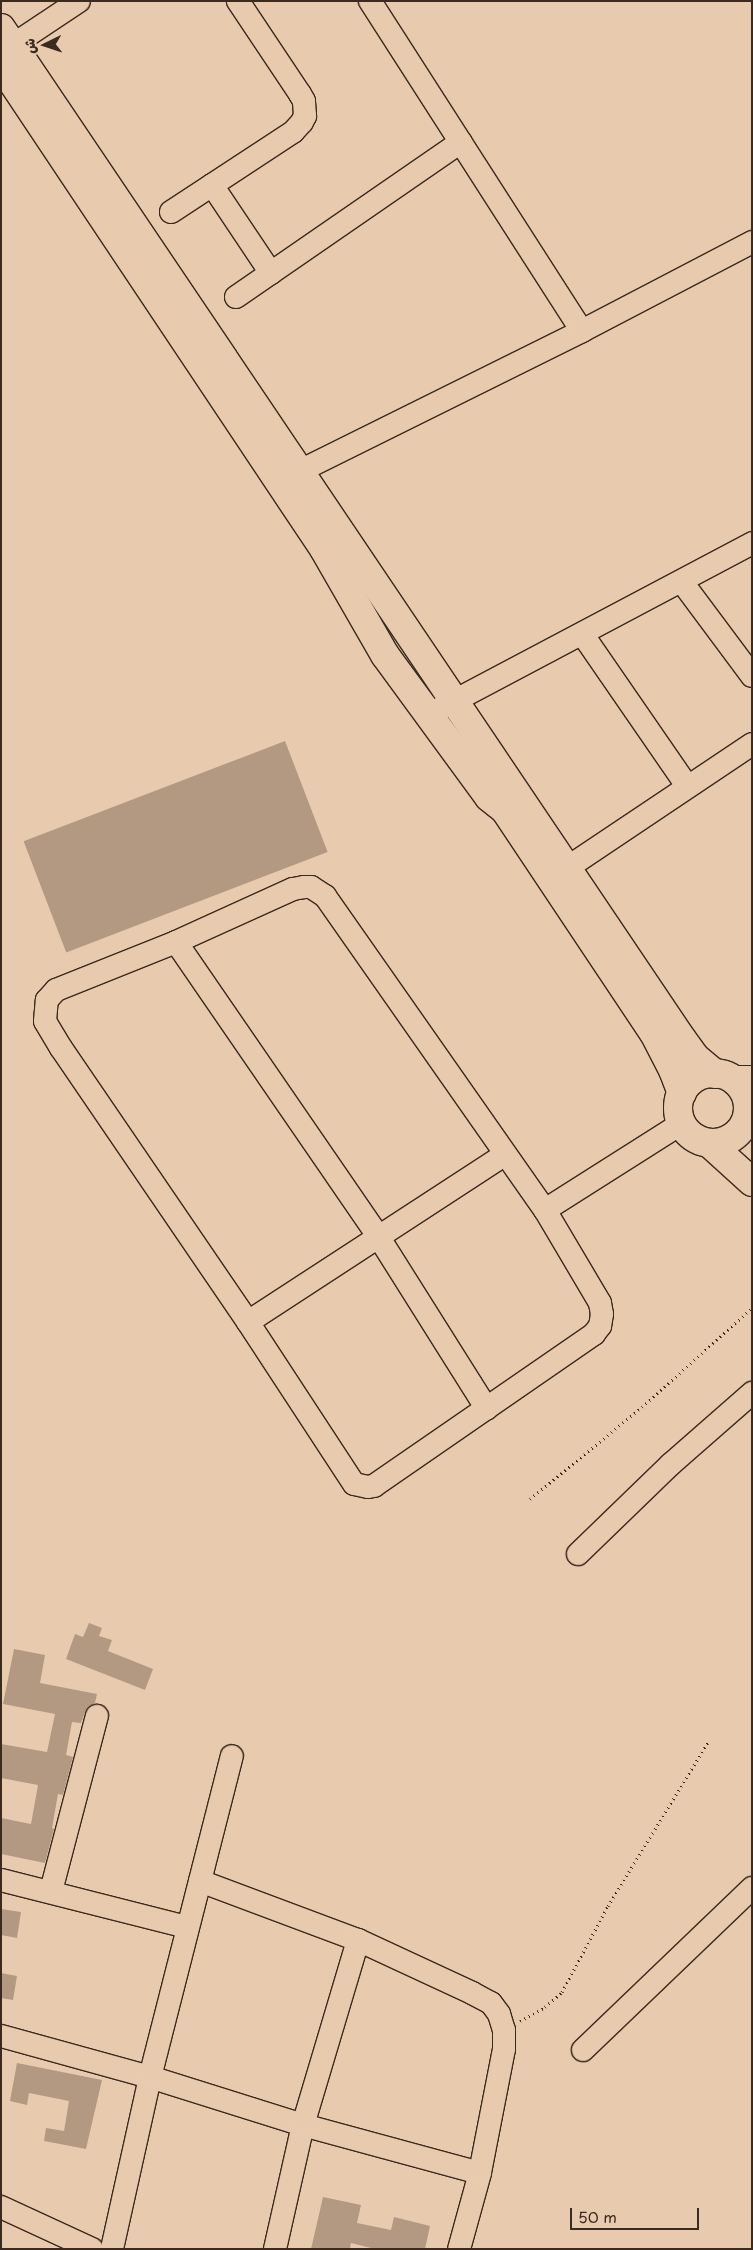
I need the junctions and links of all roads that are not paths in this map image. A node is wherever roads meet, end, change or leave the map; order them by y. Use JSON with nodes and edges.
{"nodes":[{"id":1,"x":80,"y":1,"type":"edge"},
{"id":2,"x":238,"y":1,"type":"edge"},
{"id":3,"x":370,"y":1,"type":"edge"},
{"id":4,"x":5,"y":46,"type":"edge"},
{"id":5,"x":461,"y":142,"type":"junction"},
{"id":6,"x":212,"y":185,"type":"junction"},
{"id":7,"x":170,"y":212,"type":"dead end"},
{"id":8,"x":752,"y":242,"type":"edge"},
{"id":9,"x":272,"y":273,"type":"junction"},
{"id":10,"x":236,"y":297,"type":"dead end"},
{"id":11,"x":582,"y":330,"type":"junction"},
{"id":12,"x":300,"y":471,"type":"junction"},
{"id":13,"x":752,"y":543,"type":"edge"},
{"id":14,"x":682,"y":582,"type":"junction"},
{"id":15,"x":583,"y":635,"type":"junction"},
{"id":16,"x":752,"y":676,"type":"edge"},
{"id":17,"x":455,"y":700,"type":"junction"},
{"id":18,"x":429,"y":715,"type":"junction"},
{"id":19,"x":752,"y":744,"type":"edge"},
{"id":20,"x":687,"y":786,"type":"junction"},
{"id":21,"x":567,"y":868,"type":"junction"},
{"id":22,"x":176,"y":942,"type":"junction"},
{"id":23,"x":732,"y":1076,"type":"edge"},
{"id":24,"x":682,"y":1093,"type":"junction"},
{"id":25,"x":749,"y":1121,"type":"edge"},
{"id":26,"x":682,"y":1123,"type":"junction"},
{"id":27,"x":709,"y":1143,"type":"junction"},
{"id":28,"x":504,"y":1155,"type":"junction"},
{"id":29,"x":752,"y":1182,"type":"edge"},
{"id":30,"x":545,"y":1210,"type":"junction"},
{"id":31,"x":378,"y":1236,"type":"junction"},
{"id":32,"x":248,"y":1322,"type":"junction"},
{"id":33,"x":752,"y":1393,"type":"edge"},
{"id":34,"x":487,"y":1409,"type":"junction"},
{"id":35,"x":578,"y":1554,"type":"dead end"},
{"id":36,"x":97,"y":1716,"type":"dead end"},
{"id":37,"x":232,"y":1756,"type":"dead end"},
{"id":38,"x":1,"y":1880,"type":"edge"},
{"id":39,"x":200,"y":1881,"type":"junction"},
{"id":40,"x":752,"y":1888,"type":"edge"},
{"id":41,"x":51,"y":1891,"type":"junction"},
{"id":42,"x":188,"y":1927,"type":"junction"},
{"id":43,"x":358,"y":1940,"type":"junction"},
{"id":44,"x":1,"y":2036,"type":"edge"},
{"id":45,"x":583,"y":2050,"type":"dead end"},
{"id":46,"x":150,"y":2077,"type":"junction"},
{"id":47,"x":303,"y":2125,"type":"junction"},
{"id":48,"x":480,"y":2173,"type":"junction"},
{"id":49,"x":1,"y":2208,"type":"edge"},
{"id":50,"x":92,"y":2249,"type":"edge"},
{"id":51,"x":112,"y":2249,"type":"edge"},
{"id":52,"x":275,"y":2249,"type":"edge"},
{"id":53,"x":459,"y":2249,"type":"edge"}],
"edges":[{"from":1,"to":4,"type":"street"},
{"from":2,"to":6,"type":"street"},
{"from":3,"to":5,"type":"street"},
{"from":4,"to":12,"type":"main road"},
{"from":4,"to":18,"type":"main road"},
{"from":5,"to":9,"type":"street"},
{"from":5,"to":11,"type":"street"},
{"from":6,"to":7,"type":"street"},
{"from":6,"to":9,"type":"street"},
{"from":8,"to":11,"type":"street"},
{"from":9,"to":10,"type":"street"},
{"from":11,"to":12,"type":"street"},
{"from":12,"to":17,"type":"main road"},
{"from":13,"to":14,"type":"street"},
{"from":14,"to":15,"type":"street"},
{"from":14,"to":16,"type":"street"},
{"from":15,"to":17,"type":"street"},
{"from":15,"to":20,"type":"street"},
{"from":17,"to":18,"type":"street"},
{"from":17,"to":21,"type":"main road"},
{"from":18,"to":24,"type":"main road"},
{"from":19,"to":20,"type":"street"},
{"from":20,"to":21,"type":"street"},
{"from":21,"to":23,"type":"main road"},
{"from":22,"to":28,"type":"street"},
{"from":22,"to":31,"type":"street"},
{"from":22,"to":32,"type":"street"},
{"from":23,"to":24,"type":"main road"},
{"from":23,"to":25,"type":"main road"},
{"from":24,"to":26,"type":"main road"},
{"from":25,"to":27,"type":"main road"},
{"from":26,"to":27,"type":"main road"},
{"from":26,"to":30,"type":"street"},
{"from":27,"to":29,"type":"main road"},
{"from":28,"to":30,"type":"street"},
{"from":28,"to":31,"type":"street"},
{"from":30,"to":34,"type":"street"},
{"from":31,"to":32,"type":"street"},
{"from":31,"to":34,"type":"street"},
{"from":32,"to":34,"type":"street"},
{"from":33,"to":35,"type":"street"},
{"from":36,"to":41,"type":"street"},
{"from":37,"to":39,"type":"street"},
{"from":38,"to":41,"type":"street"},
{"from":39,"to":42,"type":"street"},
{"from":39,"to":43,"type":"street"},
{"from":40,"to":45,"type":"street"},
{"from":41,"to":42,"type":"street"},
{"from":42,"to":46,"type":"street"},
{"from":43,"to":47,"type":"street"},
{"from":43,"to":48,"type":"street"},
{"from":44,"to":46,"type":"street"},
{"from":46,"to":47,"type":"street"},
{"from":46,"to":51,"type":"street"},
{"from":47,"to":48,"type":"street"},
{"from":47,"to":52,"type":"street"},
{"from":48,"to":53,"type":"street"},
{"from":49,"to":50,"type":"street"}]}
